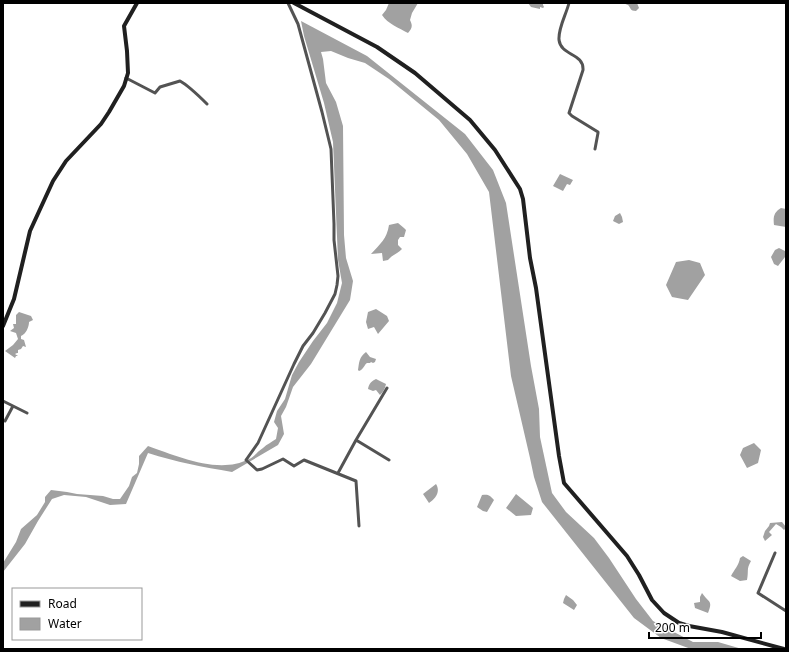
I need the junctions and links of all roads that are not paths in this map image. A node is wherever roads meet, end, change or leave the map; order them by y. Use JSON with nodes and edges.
{"nodes":[{"id":1,"x":137,"y":3,"type":"edge"},
{"id":2,"x":288,"y":3,"type":"edge"},
{"id":3,"x":294,"y":3,"type":"edge"},
{"id":4,"x":569,"y":3,"type":"edge"},
{"id":5,"x":126,"y":78,"type":"junction"},
{"id":6,"x":207,"y":104,"type":"dead end"},
{"id":7,"x":594,"y":149,"type":"dead end"},
{"id":8,"x":3,"y":326,"type":"edge"},
{"id":9,"x":387,"y":388,"type":"dead end"},
{"id":10,"x":3,"y":401,"type":"edge"},
{"id":11,"x":13,"y":406,"type":"junction"},
{"id":12,"x":27,"y":413,"type":"dead end"},
{"id":13,"x":5,"y":421,"type":"dead end"},
{"id":14,"x":356,"y":440,"type":"junction"},
{"id":15,"x":389,"y":460,"type":"dead end"},
{"id":16,"x":338,"y":473,"type":"junction"},
{"id":17,"x":359,"y":526,"type":"dead end"},
{"id":18,"x":775,"y":553,"type":"dead end"},
{"id":19,"x":786,"y":611,"type":"edge"},
{"id":20,"x":784,"y":649,"type":"edge"}],
"edges":[{"from":1,"to":5,"type":"main road"},
{"from":2,"to":16,"type":"street"},
{"from":3,"to":20,"type":"main road"},
{"from":4,"to":7,"type":"street"},
{"from":5,"to":6,"type":"street"},
{"from":5,"to":8,"type":"main road"},
{"from":9,"to":14,"type":"street"},
{"from":10,"to":11,"type":"street"},
{"from":11,"to":12,"type":"street"},
{"from":11,"to":13,"type":"street"},
{"from":14,"to":15,"type":"street"},
{"from":14,"to":16,"type":"street"},
{"from":16,"to":17,"type":"street"},
{"from":18,"to":19,"type":"street"}]}
